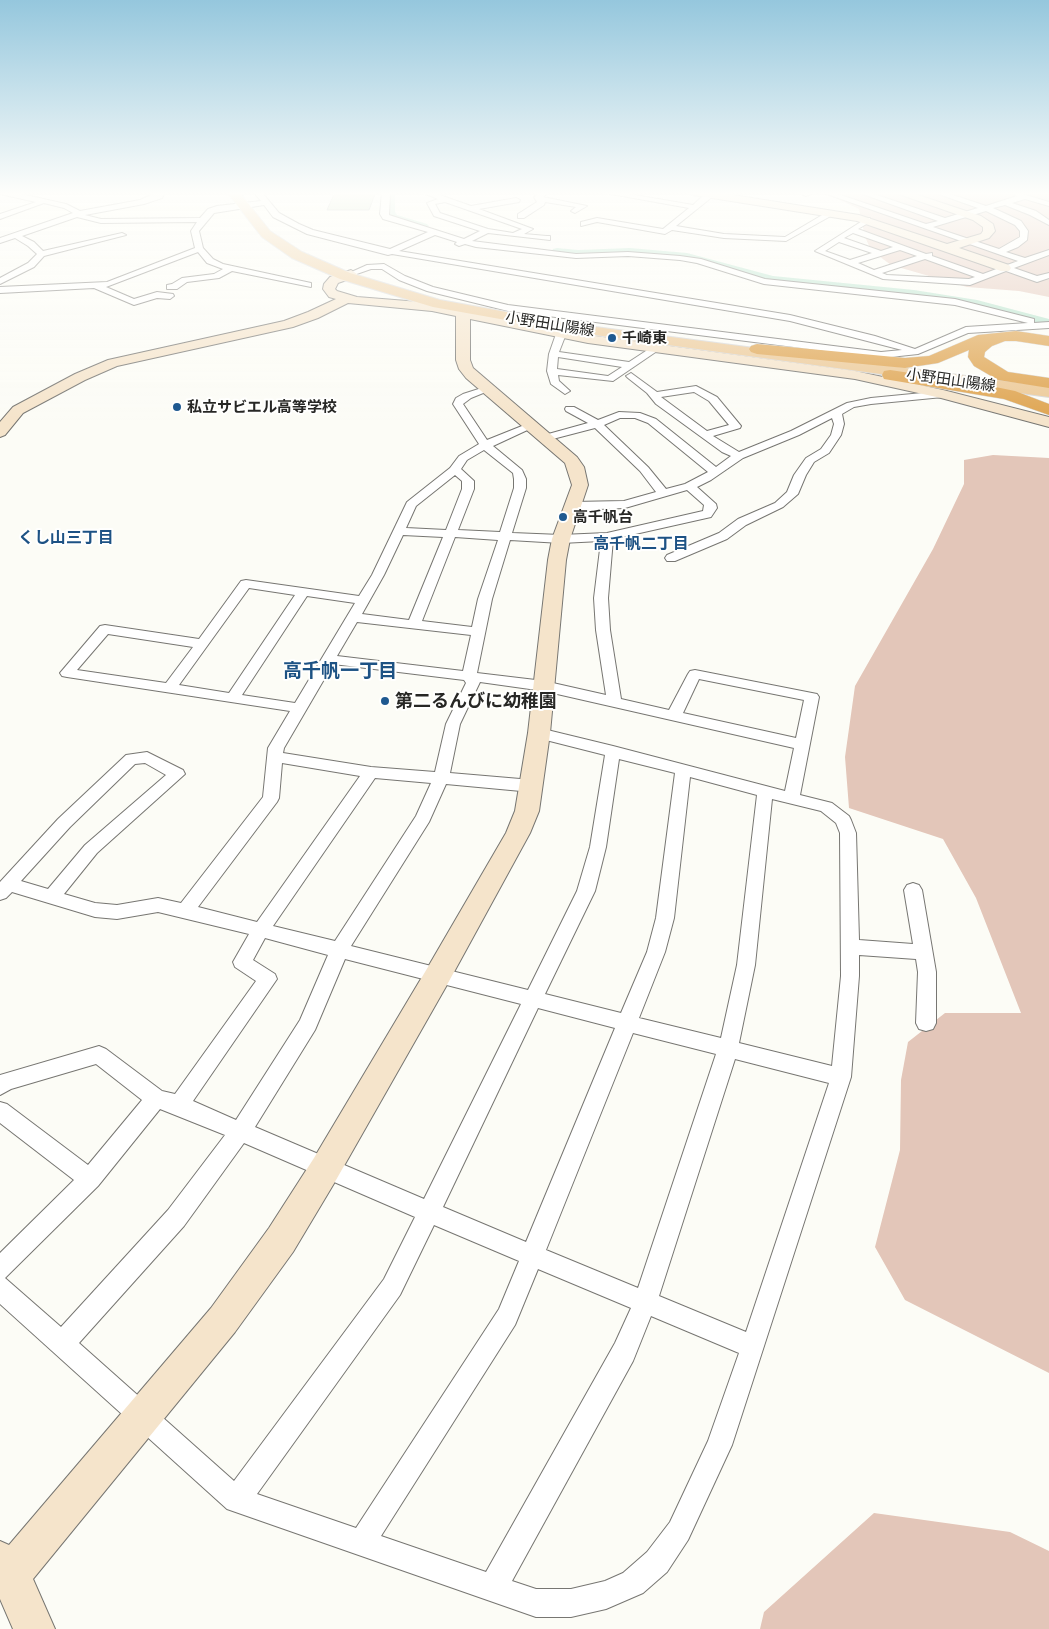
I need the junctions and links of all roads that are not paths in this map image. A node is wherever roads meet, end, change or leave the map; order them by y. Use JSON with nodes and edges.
{"nodes":[{"id":1,"x":25,"y":268,"type":"edge"},
{"id":2,"x":151,"y":268,"type":"edge"},
{"id":3,"x":226,"y":268,"type":"edge"},
{"id":4,"x":326,"y":268,"type":"edge"},
{"id":5,"x":372,"y":268,"type":"edge"},
{"id":6,"x":389,"y":268,"type":"edge"},
{"id":7,"x":418,"y":268,"type":"edge"},
{"id":8,"x":483,"y":268,"type":"edge"},
{"id":9,"x":721,"y":268,"type":"edge"},
{"id":10,"x":863,"y":268,"type":"edge"},
{"id":11,"x":887,"y":268,"type":"edge"},
{"id":12,"x":941,"y":268,"type":"edge"},
{"id":13,"x":958,"y":268,"type":"edge"},
{"id":14,"x":1005,"y":268,"type":"joint"},
{"id":15,"x":229,"y":269,"type":"junction"},
{"id":16,"x":874,"y":272,"type":"junction"},
{"id":17,"x":348,"y":275,"type":"junction"},
{"id":18,"x":398,"y":275,"type":"junction"},
{"id":19,"x":1049,"y":275,"type":"edge"},
{"id":20,"x":983,"y":277,"type":"junction"},
{"id":21,"x":911,"y":278,"type":"junction"},
{"id":22,"x":0,"y":281,"type":"edge"},
{"id":23,"x":308,"y":285,"type":"dead end"},
{"id":24,"x":96,"y":286,"type":"junction"},
{"id":25,"x":0,"y":290,"type":"edge"},
{"id":26,"x":346,"y":299,"type":"junction"},
{"id":27,"x":463,"y":314,"type":"junction"},
{"id":28,"x":1047,"y":325,"type":"edge"},
{"id":29,"x":561,"y":334,"type":"junction"},
{"id":30,"x":1049,"y":343,"type":"edge"},
{"id":31,"x":655,"y":349,"type":"junction"},
{"id":32,"x":757,"y":349,"type":"junction"},
{"id":33,"x":915,"y":352,"type":"junction"},
{"id":34,"x":554,"y":354,"type":"junction"},
{"id":35,"x":737,"y":355,"type":"junction"},
{"id":36,"x":797,"y":360,"type":"junction"},
{"id":37,"x":630,"y":365,"type":"junction"},
{"id":38,"x":552,"y":371,"type":"junction"},
{"id":39,"x":645,"y":374,"type":"dead end"},
{"id":40,"x":631,"y":376,"type":"junction"},
{"id":41,"x":1049,"y":383,"type":"edge"},
{"id":42,"x":594,"y":386,"type":"dead end"},
{"id":43,"x":1049,"y":387,"type":"edge"},
{"id":44,"x":488,"y":389,"type":"junction"},
{"id":45,"x":565,"y":391,"type":"dead end"},
{"id":46,"x":1049,"y":392,"type":"edge"},
{"id":47,"x":943,"y":394,"type":"junction"},
{"id":48,"x":655,"y":395,"type":"junction"},
{"id":49,"x":570,"y":409,"type":"dead end"},
{"id":50,"x":1049,"y":410,"type":"edge"},
{"id":51,"x":836,"y":412,"type":"junction"},
{"id":52,"x":1049,"y":422,"type":"edge"},
{"id":53,"x":597,"y":424,"type":"junction"},
{"id":54,"x":531,"y":426,"type":"junction"},
{"id":55,"x":0,"y":432,"type":"edge"},
{"id":56,"x":705,"y":435,"type":"junction"},
{"id":57,"x":545,"y":438,"type":"junction"},
{"id":58,"x":484,"y":444,"type":"junction"},
{"id":59,"x":739,"y":456,"type":"junction"},
{"id":60,"x":455,"y":470,"type":"junction"},
{"id":61,"x":715,"y":472,"type":"junction"},
{"id":62,"x":690,"y":486,"type":"junction"},
{"id":63,"x":663,"y":493,"type":"junction"},
{"id":64,"x":573,"y":506,"type":"junction"},
{"id":65,"x":399,"y":531,"type":"junction"},
{"id":66,"x":451,"y":534,"type":"junction"},
{"id":67,"x":504,"y":536,"type":"junction"},
{"id":68,"x":607,"y":537,"type":"junction"},
{"id":69,"x":561,"y":539,"type":"junction"},
{"id":70,"x":671,"y":558,"type":"dead end"},
{"id":71,"x":303,"y":592,"type":"junction"},
{"id":72,"x":362,"y":600,"type":"junction"},
{"id":73,"x":352,"y":617,"type":"junction"},
{"id":74,"x":414,"y":624,"type":"junction"},
{"id":75,"x":477,"y":632,"type":"junction"},
{"id":76,"x":202,"y":644,"type":"junction"},
{"id":77,"x":329,"y":659,"type":"junction"},
{"id":78,"x":469,"y":676,"type":"junction"},
{"id":79,"x":544,"y":686,"type":"junction"},
{"id":80,"x":170,"y":688,"type":"junction"},
{"id":81,"x":233,"y":698,"type":"junction"},
{"id":82,"x":614,"y":702,"type":"junction"},
{"id":83,"x":299,"y":708,"type":"junction"},
{"id":84,"x":674,"y":715,"type":"junction"},
{"id":85,"x":539,"y":733,"type":"junction"},
{"id":86,"x":802,"y":745,"type":"junction"},
{"id":87,"x":613,"y":751,"type":"junction"},
{"id":88,"x":275,"y":757,"type":"junction"},
{"id":89,"x":683,"y":770,"type":"junction"},
{"id":90,"x":371,"y":772,"type":"junction"},
{"id":91,"x":441,"y":778,"type":"junction"},
{"id":92,"x":532,"y":786,"type":"junction"},
{"id":93,"x":765,"y":791,"type":"junction"},
{"id":94,"x":791,"y":798,"type":"junction"},
{"id":95,"x":4,"y":888,"type":"edge"},
{"id":96,"x":913,"y":890,"type":"dead end"},
{"id":97,"x":52,"y":896,"type":"junction"},
{"id":98,"x":185,"y":911,"type":"junction"},
{"id":99,"x":261,"y":930,"type":"junction"},
{"id":100,"x":851,"y":947,"type":"junction"},
{"id":101,"x":339,"y":950,"type":"junction"},
{"id":102,"x":924,"y":952,"type":"junction"},
{"id":103,"x":438,"y":975,"type":"junction"},
{"id":104,"x":534,"y":999,"type":"junction"},
{"id":105,"x":628,"y":1023,"type":"junction"},
{"id":106,"x":926,"y":1023,"type":"dead end"},
{"id":107,"x":728,"y":1049,"type":"junction"},
{"id":108,"x":841,"y":1077,"type":"junction"},
{"id":109,"x":0,"y":1086,"type":"edge"},
{"id":110,"x":156,"y":1098,"type":"junction"},
{"id":111,"x":179,"y":1106,"type":"junction"},
{"id":112,"x":0,"y":1111,"type":"edge"},
{"id":113,"x":240,"y":1132,"type":"junction"},
{"id":114,"x":325,"y":1169,"type":"junction"},
{"id":115,"x":90,"y":1179,"type":"junction"},
{"id":116,"x":428,"y":1212,"type":"junction"},
{"id":117,"x":532,"y":1255,"type":"junction"},
{"id":118,"x":0,"y":1269,"type":"edge"},
{"id":119,"x":0,"y":1288,"type":"edge"},
{"id":120,"x":645,"y":1302,"type":"junction"},
{"id":121,"x":63,"y":1343,"type":"junction"},
{"id":122,"x":753,"y":1347,"type":"junction"},
{"id":123,"x":143,"y":1418,"type":"junction"},
{"id":124,"x":236,"y":1500,"type":"junction"},
{"id":125,"x":362,"y":1542,"type":"junction"},
{"id":126,"x":5,"y":1568,"type":"edge"},
{"id":127,"x":493,"y":1586,"type":"junction"},
{"id":128,"x":34,"y":1629,"type":"edge"}],
"edges":[{"from":1,"to":22,"type":"street"},
{"from":2,"to":24,"type":"street"},
{"from":3,"to":15,"type":"street"},
{"from":4,"to":17,"type":"main road","name":"小野田山陽線"},
{"from":5,"to":17,"type":"street"},
{"from":6,"to":18,"type":"street"},
{"from":7,"to":18,"type":"street"},
{"from":8,"to":33,"type":"street"},
{"from":9,"to":28,"type":"street"},
{"from":10,"to":16,"type":"street"},
{"from":11,"to":16,"type":"street"},
{"from":12,"to":21,"type":"street"},
{"from":13,"to":20,"type":"street"},
{"from":14,"to":19,"type":"street"},
{"from":14,"to":20,"type":"street"},
{"from":15,"to":23,"type":"street"},
{"from":15,"to":24,"type":"street"},
{"from":16,"to":21,"type":"street"},
{"from":17,"to":26,"type":"street"},
{"from":17,"to":32,"type":"main road","name":"小野田山陽線"},
{"from":17,"to":35,"type":"main road","name":"小野田山陽線"},
{"from":18,"to":33,"type":"street"},
{"from":20,"to":21,"type":"street"},
{"from":24,"to":25,"type":"street"},
{"from":26,"to":27,"type":"street"},
{"from":26,"to":55,"type":"street"},
{"from":27,"to":29,"type":"street"},
{"from":27,"to":44,"type":"street"},
{"from":28,"to":33,"type":"street"},
{"from":29,"to":31,"type":"street"},
{"from":29,"to":34,"type":"street"},
{"from":30,"to":32,"type":"highway"},
{"from":30,"to":41,"type":"highway"},
{"from":31,"to":35,"type":"street"},
{"from":31,"to":37,"type":"street"},
{"from":32,"to":43,"type":"main road","name":"小野田山陽線"},
{"from":34,"to":37,"type":"street"},
{"from":34,"to":38,"type":"street"},
{"from":35,"to":36,"type":"main road","name":"小野田山陽線"},
{"from":35,"to":47,"type":"street"},
{"from":36,"to":46,"type":"main road","name":"小野田山陽線"},
{"from":36,"to":50,"type":"highway"},
{"from":37,"to":38,"type":"street"},
{"from":38,"to":45,"type":"street"},
{"from":39,"to":40,"type":"street"},
{"from":40,"to":42,"type":"street"},
{"from":40,"to":48,"type":"street"},
{"from":44,"to":54,"type":"street"},
{"from":44,"to":58,"type":"street"},
{"from":47,"to":51,"type":"street"},
{"from":47,"to":52,"type":"street"},
{"from":48,"to":56,"type":"street"},
{"from":48,"to":56,"type":"street"},
{"from":49,"to":53,"type":"street"},
{"from":51,"to":59,"type":"street"},
{"from":51,"to":70,"type":"street"},
{"from":53,"to":57,"type":"street"},
{"from":53,"to":61,"type":"street"},
{"from":53,"to":63,"type":"street"},
{"from":54,"to":57,"type":"street"},
{"from":54,"to":58,"type":"street"},
{"from":56,"to":59,"type":"street"},
{"from":57,"to":64,"type":"street"},
{"from":58,"to":60,"type":"street"},
{"from":58,"to":67,"type":"street"},
{"from":59,"to":61,"type":"street"},
{"from":60,"to":65,"type":"street"},
{"from":60,"to":66,"type":"street"},
{"from":61,"to":62,"type":"street"},
{"from":62,"to":63,"type":"street"},
{"from":62,"to":68,"type":"street"},
{"from":63,"to":64,"type":"street"},
{"from":64,"to":69,"type":"street"},
{"from":65,"to":66,"type":"street"},
{"from":65,"to":72,"type":"street"},
{"from":66,"to":67,"type":"street"},
{"from":66,"to":74,"type":"street"},
{"from":67,"to":69,"type":"street"},
{"from":67,"to":75,"type":"street"},
{"from":68,"to":69,"type":"street"},
{"from":68,"to":82,"type":"street"},
{"from":69,"to":79,"type":"street"},
{"from":71,"to":72,"type":"street"},
{"from":71,"to":76,"type":"street"},
{"from":71,"to":81,"type":"street"},
{"from":72,"to":73,"type":"street"},
{"from":73,"to":74,"type":"street"},
{"from":73,"to":77,"type":"street"},
{"from":74,"to":75,"type":"street"},
{"from":75,"to":78,"type":"street"},
{"from":76,"to":80,"type":"street"},
{"from":76,"to":80,"type":"street"},
{"from":77,"to":78,"type":"street"},
{"from":77,"to":83,"type":"street"},
{"from":78,"to":79,"type":"street"},
{"from":78,"to":91,"type":"street"},
{"from":79,"to":82,"type":"street"},
{"from":79,"to":85,"type":"street"},
{"from":80,"to":81,"type":"street"},
{"from":81,"to":83,"type":"street"},
{"from":82,"to":84,"type":"street"},
{"from":83,"to":88,"type":"street"},
{"from":84,"to":86,"type":"street"},
{"from":84,"to":86,"type":"street"},
{"from":85,"to":87,"type":"street"},
{"from":85,"to":92,"type":"street"},
{"from":86,"to":94,"type":"street"},
{"from":87,"to":89,"type":"street"},
{"from":87,"to":104,"type":"street"},
{"from":88,"to":90,"type":"street"},
{"from":88,"to":98,"type":"street"},
{"from":89,"to":93,"type":"street"},
{"from":89,"to":105,"type":"street"},
{"from":90,"to":91,"type":"street"},
{"from":90,"to":99,"type":"street"},
{"from":91,"to":92,"type":"street"},
{"from":91,"to":101,"type":"street"},
{"from":92,"to":103,"type":"street"},
{"from":93,"to":94,"type":"street"},
{"from":93,"to":107,"type":"street"},
{"from":94,"to":100,"type":"street"},
{"from":95,"to":97,"type":"street"},
{"from":95,"to":97,"type":"street"},
{"from":96,"to":102,"type":"street"},
{"from":97,"to":98,"type":"street"},
{"from":98,"to":99,"type":"street"},
{"from":99,"to":101,"type":"street"},
{"from":99,"to":111,"type":"street"},
{"from":100,"to":102,"type":"street"},
{"from":100,"to":108,"type":"street"},
{"from":101,"to":103,"type":"street"},
{"from":101,"to":113,"type":"street"},
{"from":102,"to":106,"type":"street"},
{"from":103,"to":104,"type":"street"},
{"from":103,"to":114,"type":"street"},
{"from":104,"to":105,"type":"street"},
{"from":104,"to":116,"type":"street"},
{"from":105,"to":107,"type":"street"},
{"from":105,"to":117,"type":"street"},
{"from":107,"to":108,"type":"street"},
{"from":107,"to":120,"type":"street"},
{"from":108,"to":122,"type":"street"},
{"from":109,"to":110,"type":"street"},
{"from":110,"to":111,"type":"street"},
{"from":110,"to":115,"type":"street"},
{"from":111,"to":113,"type":"street"},
{"from":112,"to":115,"type":"street"},
{"from":113,"to":114,"type":"street"},
{"from":113,"to":121,"type":"street"},
{"from":114,"to":116,"type":"street"},
{"from":114,"to":123,"type":"street"},
{"from":115,"to":118,"type":"street"},
{"from":116,"to":117,"type":"street"},
{"from":116,"to":124,"type":"street"},
{"from":117,"to":120,"type":"street"},
{"from":117,"to":125,"type":"street"},
{"from":119,"to":121,"type":"street"},
{"from":120,"to":122,"type":"street"},
{"from":120,"to":127,"type":"street"},
{"from":121,"to":123,"type":"street"},
{"from":122,"to":127,"type":"street"},
{"from":123,"to":124,"type":"street"},
{"from":123,"to":126,"type":"street"},
{"from":124,"to":125,"type":"street"},
{"from":125,"to":127,"type":"street"},
{"from":126,"to":128,"type":"street"}]}
